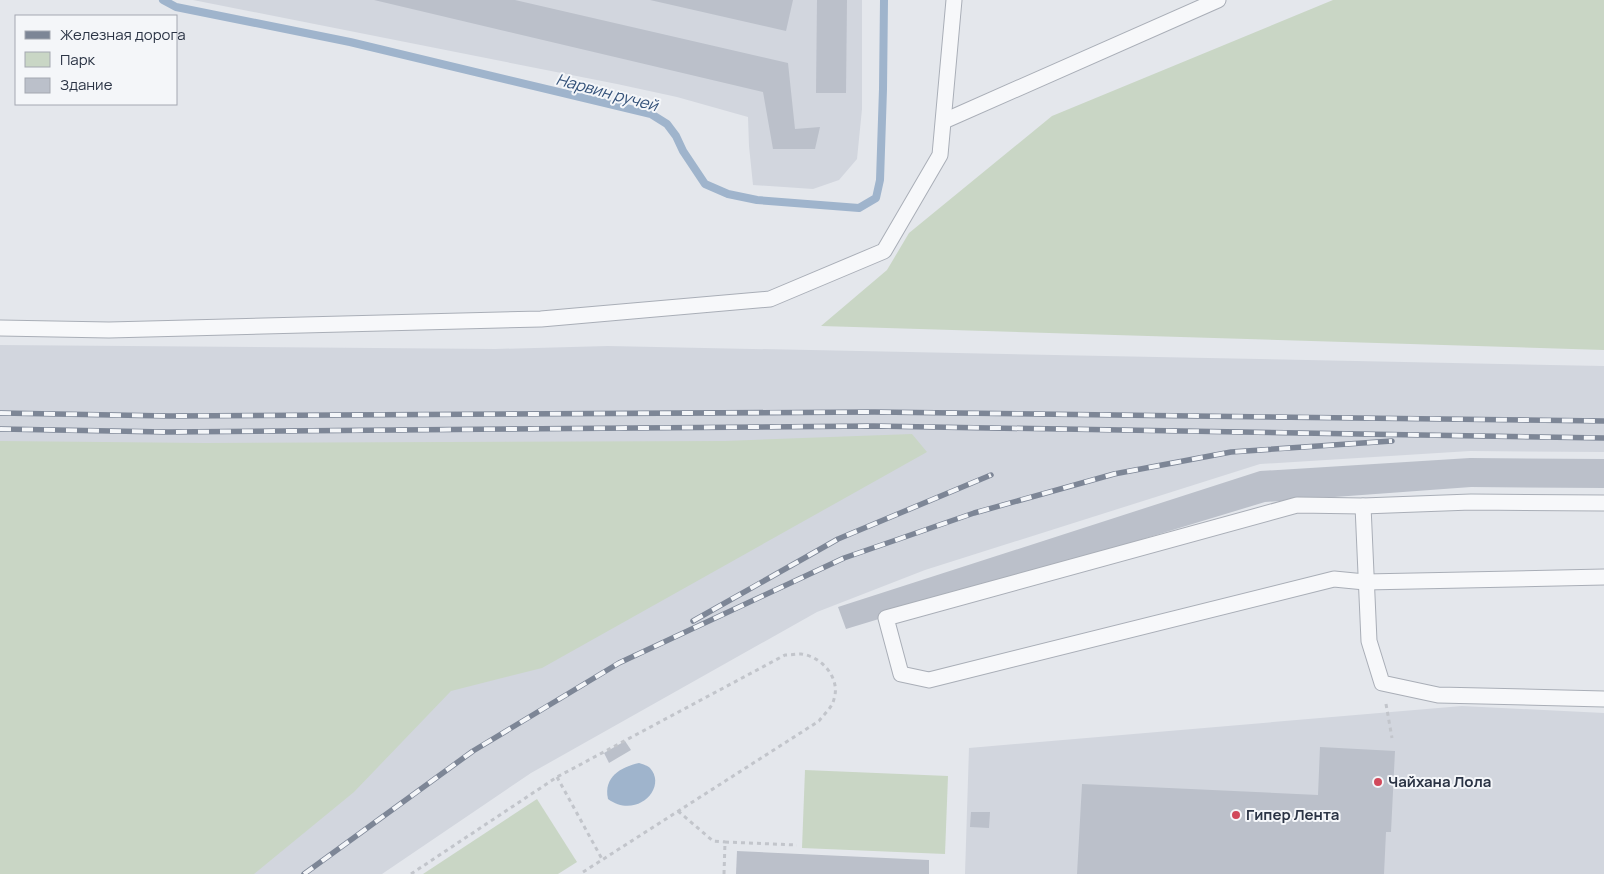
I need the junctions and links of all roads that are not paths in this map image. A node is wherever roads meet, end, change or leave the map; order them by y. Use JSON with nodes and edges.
{"nodes":[{"id":1,"x":954,"y":0,"type":"edge"},
{"id":2,"x":1218,"y":0,"type":"edge"},
{"id":3,"x":944,"y":121,"type":"junction"},
{"id":4,"x":0,"y":328,"type":"edge"},
{"id":5,"x":1604,"y":503,"type":"edge"},
{"id":6,"x":1363,"y":506,"type":"junction"},
{"id":7,"x":1604,"y":577,"type":"edge"},
{"id":8,"x":1365,"y":582,"type":"junction"},
{"id":9,"x":1604,"y":699,"type":"edge"}],
"edges":[{"from":1,"to":3,"type":"lane"},
{"from":2,"to":3,"type":"lane"},
{"from":3,"to":4,"type":"lane"},
{"from":5,"to":6,"type":"lane"},
{"from":6,"to":8,"type":"lane"},
{"from":6,"to":8,"type":"lane"},
{"from":7,"to":8,"type":"lane"},
{"from":8,"to":9,"type":"lane"}]}
